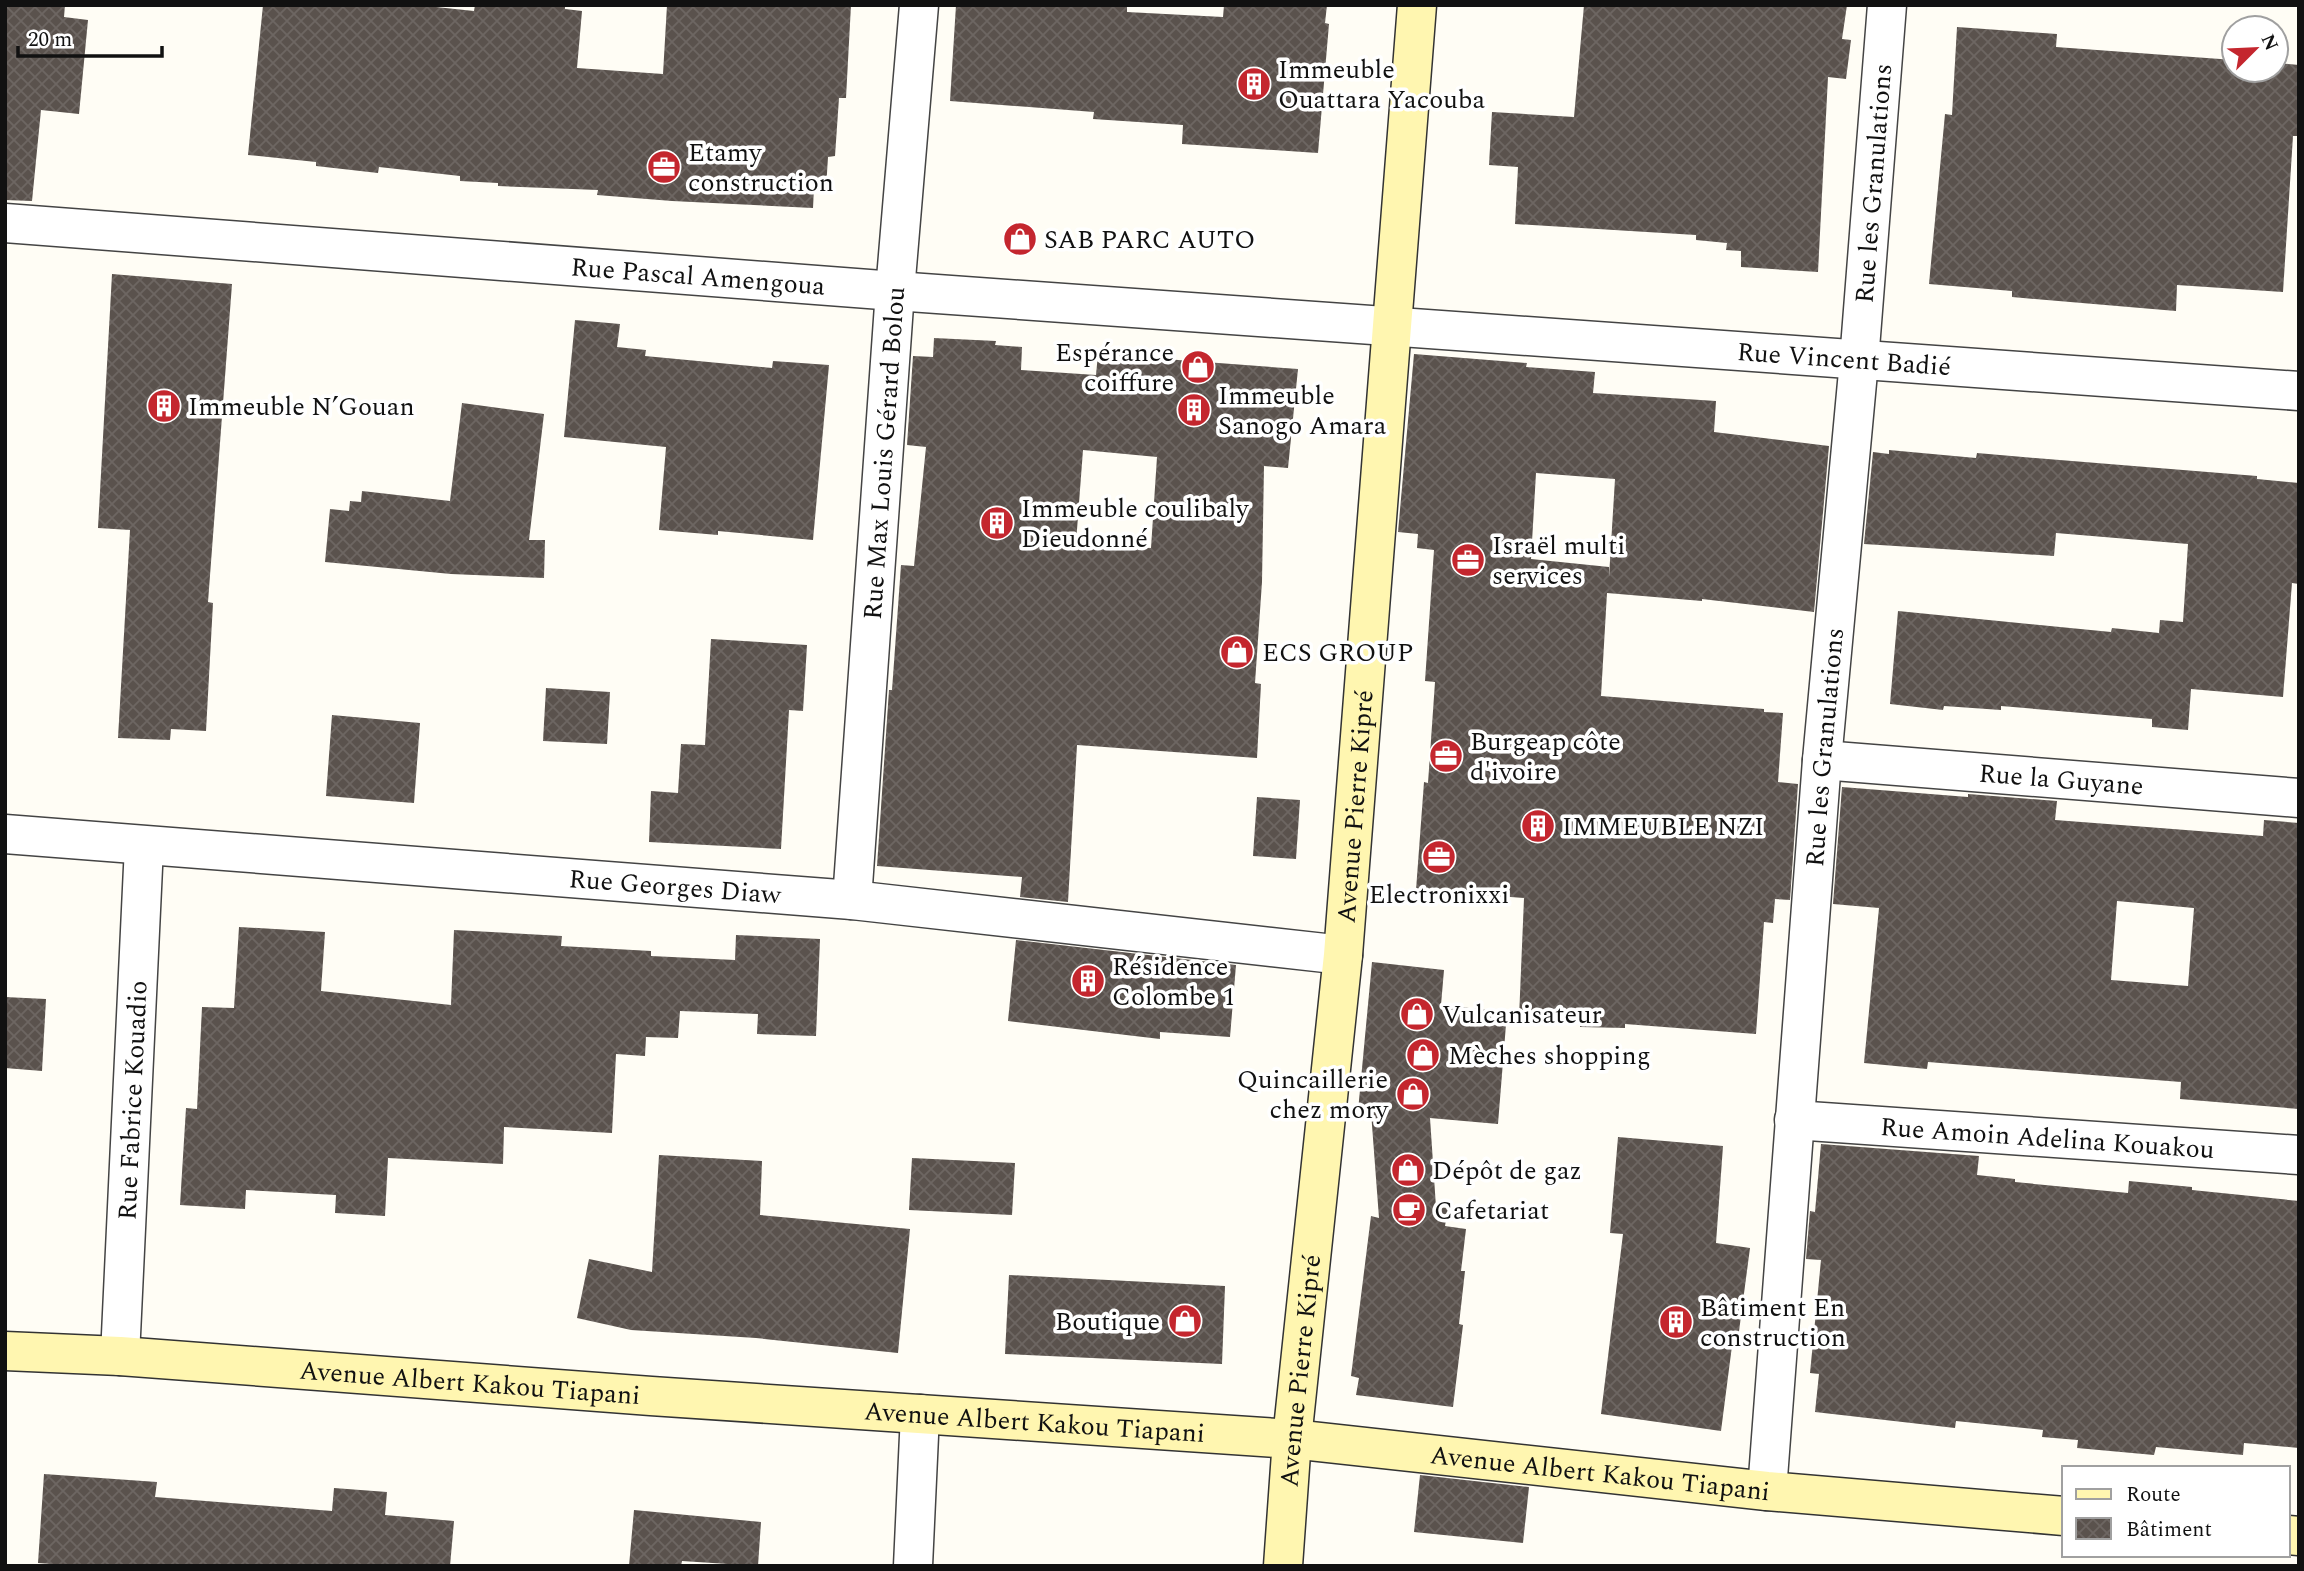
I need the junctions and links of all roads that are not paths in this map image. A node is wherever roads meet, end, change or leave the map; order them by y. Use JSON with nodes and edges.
{"nodes":[{"id":1,"x":919,"y":5,"type":"edge"},
{"id":2,"x":1418,"y":5,"type":"edge"},
{"id":3,"x":1887,"y":5,"type":"edge"},
{"id":4,"x":5,"y":223,"type":"edge"},
{"id":5,"x":895,"y":290,"type":"junction"},
{"id":6,"x":1392,"y":324,"type":"junction"},
{"id":7,"x":1859,"y":361,"type":"junction"},
{"id":8,"x":2299,"y":391,"type":"edge"},
{"id":9,"x":1822,"y":760,"type":"junction"},
{"id":10,"x":2299,"y":798,"type":"edge"},
{"id":11,"x":5,"y":834,"type":"edge"},
{"id":12,"x":144,"y":846,"type":"junction"},
{"id":13,"x":852,"y":900,"type":"junction"},
{"id":14,"x":1343,"y":955,"type":"junction"},
{"id":15,"x":1794,"y":1120,"type":"junction"},
{"id":16,"x":2299,"y":1155,"type":"edge"},
{"id":17,"x":5,"y":1350,"type":"edge"},
{"id":18,"x":120,"y":1356,"type":"junction"},
{"id":19,"x":920,"y":1414,"type":"junction"},
{"id":20,"x":1292,"y":1439,"type":"junction"},
{"id":21,"x":1767,"y":1491,"type":"junction"},
{"id":22,"x":2062,"y":1516,"type":"edge"},
{"id":23,"x":913,"y":1566,"type":"edge"},
{"id":24,"x":1283,"y":1566,"type":"edge"}],
"edges":[{"from":1,"to":5,"type":"street","name":"Rue Max Louis Gérard Bolou"},
{"from":2,"to":6,"type":"street","name":"Avenue Pierre Kipré"},
{"from":3,"to":7,"type":"street","name":"Rue les Granulations"},
{"from":4,"to":5,"type":"street","name":"Rue Pascal Amengoua"},
{"from":5,"to":6,"type":"street","name":"Rue Pascal Amengoua"},
{"from":5,"to":13,"type":"street","name":"Rue Max Louis Gérard Bolou"},
{"from":6,"to":7,"type":"street","name":"Rue Vincent Badié"},
{"from":6,"to":14,"type":"street","name":"Avenue Pierre Kipré"},
{"from":7,"to":8,"type":"street","name":"Rue Vincent Badié"},
{"from":7,"to":9,"type":"street","name":"Rue les Granulations"},
{"from":9,"to":10,"type":"street","name":"Rue la Guyane"},
{"from":9,"to":15,"type":"street","name":"Rue les Granulations"},
{"from":11,"to":12,"type":"street","name":"Rue Georges Diaw"},
{"from":12,"to":13,"type":"street","name":"Rue Georges Diaw"},
{"from":12,"to":18,"type":"street","name":"Rue Fabrice Kouadio"},
{"from":13,"to":14,"type":"street","name":"Rue Georges Diaw"},
{"from":14,"to":20,"type":"street","name":"Avenue Pierre Kipré"},
{"from":15,"to":16,"type":"street","name":"Rue Amoin Adelina Kouakou"},
{"from":15,"to":21,"type":"street","name":"Rue les Granulations"},
{"from":17,"to":18,"type":"street","name":"Avenue Albert Kakou Tiapani"},
{"from":18,"to":19,"type":"street","name":"Avenue Albert Kakou Tiapani"},
{"from":19,"to":20,"type":"street","name":"Avenue Albert Kakou Tiapani"},
{"from":19,"to":23,"type":"street"},
{"from":20,"to":21,"type":"street","name":"Avenue Albert Kakou Tiapani"},
{"from":20,"to":24,"type":"street","name":"Avenue Pierre Kipré"},
{"from":21,"to":22,"type":"street","name":"Avenue Albert Kakou Tiapani"}]}
